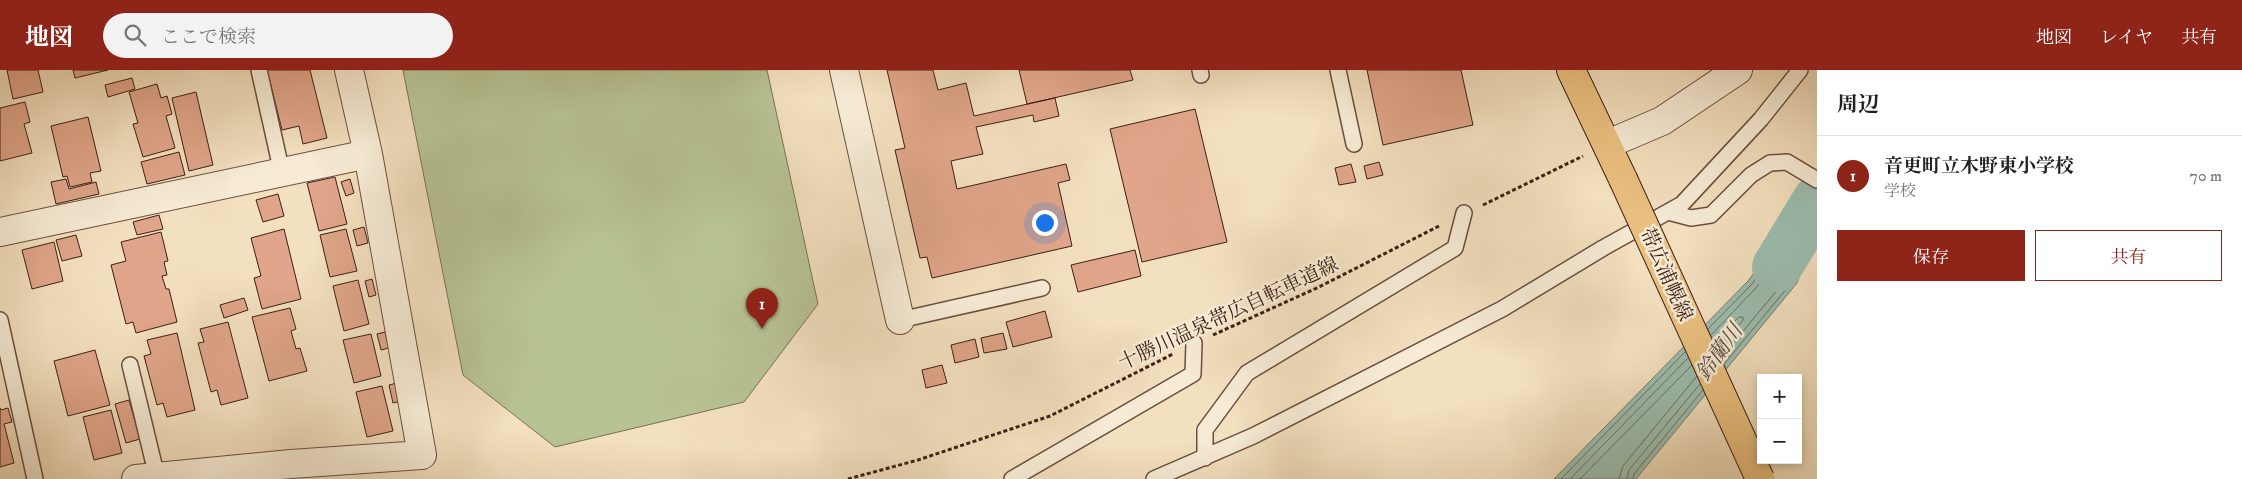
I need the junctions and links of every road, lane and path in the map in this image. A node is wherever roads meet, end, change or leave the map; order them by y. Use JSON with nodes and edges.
{"nodes":[{"id":1,"x":259,"y":70,"type":"edge"},
{"id":2,"x":349,"y":70,"type":"edge"},
{"id":3,"x":844,"y":70,"type":"edge"},
{"id":4,"x":1338,"y":70,"type":"edge"},
{"id":5,"x":1571,"y":70,"type":"edge"},
{"id":6,"x":1738,"y":70,"type":"edge"},
{"id":7,"x":1800,"y":70,"type":"edge"},
{"id":8,"x":1354,"y":144,"type":"dead end"},
{"id":9,"x":1608,"y":144,"type":"junction"},
{"id":10,"x":368,"y":154,"type":"junction"},
{"id":11,"x":282,"y":173,"type":"junction"},
{"id":12,"x":1814,"y":178,"type":"edge"},
{"id":13,"x":1668,"y":212,"type":"junction"},
{"id":14,"x":1464,"y":213,"type":"junction"},
{"id":15,"x":0,"y":232,"type":"edge"},
{"id":16,"x":1042,"y":288,"type":"dead end"},
{"id":17,"x":0,"y":320,"type":"edge"},
{"id":18,"x":900,"y":320,"type":"joint"},
{"id":19,"x":1194,"y":344,"type":"junction"},
{"id":20,"x":130,"y":365,"type":"dead end"},
{"id":21,"x":1205,"y":458,"type":"junction"},
{"id":22,"x":147,"y":478,"type":"edge"},
{"id":23,"x":35,"y":479,"type":"edge"},
{"id":24,"x":848,"y":479,"type":"edge"},
{"id":25,"x":1012,"y":479,"type":"edge"},
{"id":26,"x":1154,"y":479,"type":"edge"},
{"id":27,"x":1760,"y":479,"type":"edge"}],
"edges":[{"from":1,"to":11,"type":"lane"},
{"from":2,"to":10,"type":"street"},
{"from":3,"to":18,"type":"street"},
{"from":4,"to":8,"type":"lane"},
{"from":5,"to":9,"type":"main road","name":"帯広浦幌線"},
{"from":6,"to":9,"type":"street"},
{"from":7,"to":13,"type":"lane"},
{"from":9,"to":14,"type":"path","name":"十勝川温泉帯広自転車道線"},
{"from":9,"to":27,"type":"main road","name":"帯広浦幌線","bridge":true},
{"from":10,"to":11,"type":"street"},
{"from":10,"to":22,"type":"street"},
{"from":11,"to":15,"type":"street"},
{"from":12,"to":13,"type":"lane"},
{"from":13,"to":21,"type":"lane"},
{"from":14,"to":19,"type":"path","name":"十勝川温泉帯広自転車道線"},
{"from":14,"to":21,"type":"lane"},
{"from":16,"to":18,"type":"lane"},
{"from":17,"to":23,"type":"lane"},
{"from":19,"to":24,"type":"path","name":"十勝川温泉帯広自転車道線"},
{"from":19,"to":25,"type":"lane"},
{"from":20,"to":22,"type":"lane"},
{"from":21,"to":26,"type":"lane"}]}
